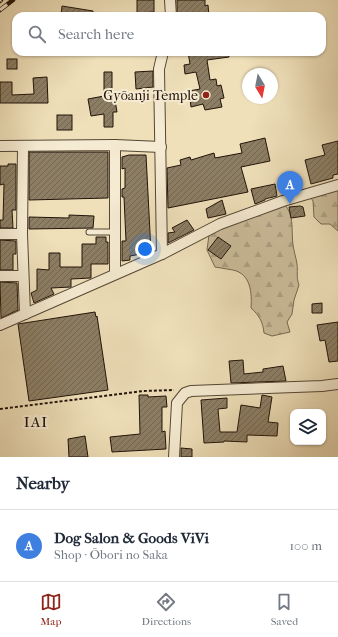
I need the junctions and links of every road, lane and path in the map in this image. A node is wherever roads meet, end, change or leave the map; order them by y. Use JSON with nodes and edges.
{"nodes":[{"id":1,"x":170,"y":0,"type":"edge"},
{"id":2,"x":171,"y":12,"type":"edge"},
{"id":3,"x":162,"y":56,"type":"edge"},
{"id":4,"x":115,"y":145,"type":"junction"},
{"id":5,"x":0,"y":146,"type":"edge"},
{"id":6,"x":23,"y":146,"type":"junction"},
{"id":7,"x":161,"y":147,"type":"junction"},
{"id":8,"x":338,"y":185,"type":"edge"},
{"id":9,"x":90,"y":232,"type":"dead end"},
{"id":10,"x":115,"y":232,"type":"junction"},
{"id":11,"x":0,"y":234,"type":"edge"},
{"id":12,"x":22,"y":234,"type":"junction"},
{"id":13,"x":162,"y":254,"type":"junction"},
{"id":14,"x":115,"y":274,"type":"junction"},
{"id":15,"x":0,"y":276,"type":"edge"},
{"id":16,"x":24,"y":276,"type":"junction"},
{"id":17,"x":25,"y":314,"type":"junction"},
{"id":18,"x":0,"y":325,"type":"edge"},
{"id":19,"x":338,"y":384,"type":"edge"},
{"id":20,"x":185,"y":393,"type":"junction"},
{"id":21,"x":0,"y":409,"type":"edge"},
{"id":22,"x":174,"y":457,"type":"edge"}],
"edges":[{"from":1,"to":2,"type":"street"},
{"from":3,"to":7,"type":"street"},
{"from":4,"to":6,"type":"street"},
{"from":4,"to":7,"type":"street"},
{"from":4,"to":10,"type":"street"},
{"from":5,"to":6,"type":"street"},
{"from":6,"to":12,"type":"street"},
{"from":7,"to":13,"type":"street"},
{"from":8,"to":13,"type":"street"},
{"from":9,"to":10,"type":"lane"},
{"from":10,"to":14,"type":"street"},
{"from":11,"to":12,"type":"street"},
{"from":12,"to":16,"type":"street"},
{"from":13,"to":14,"type":"street"},
{"from":14,"to":17,"type":"street"},
{"from":15,"to":16,"type":"street"},
{"from":16,"to":17,"type":"street"},
{"from":17,"to":18,"type":"street"},
{"from":19,"to":20,"type":"street"},
{"from":20,"to":21,"type":"path"},
{"from":20,"to":22,"type":"street"}]}
